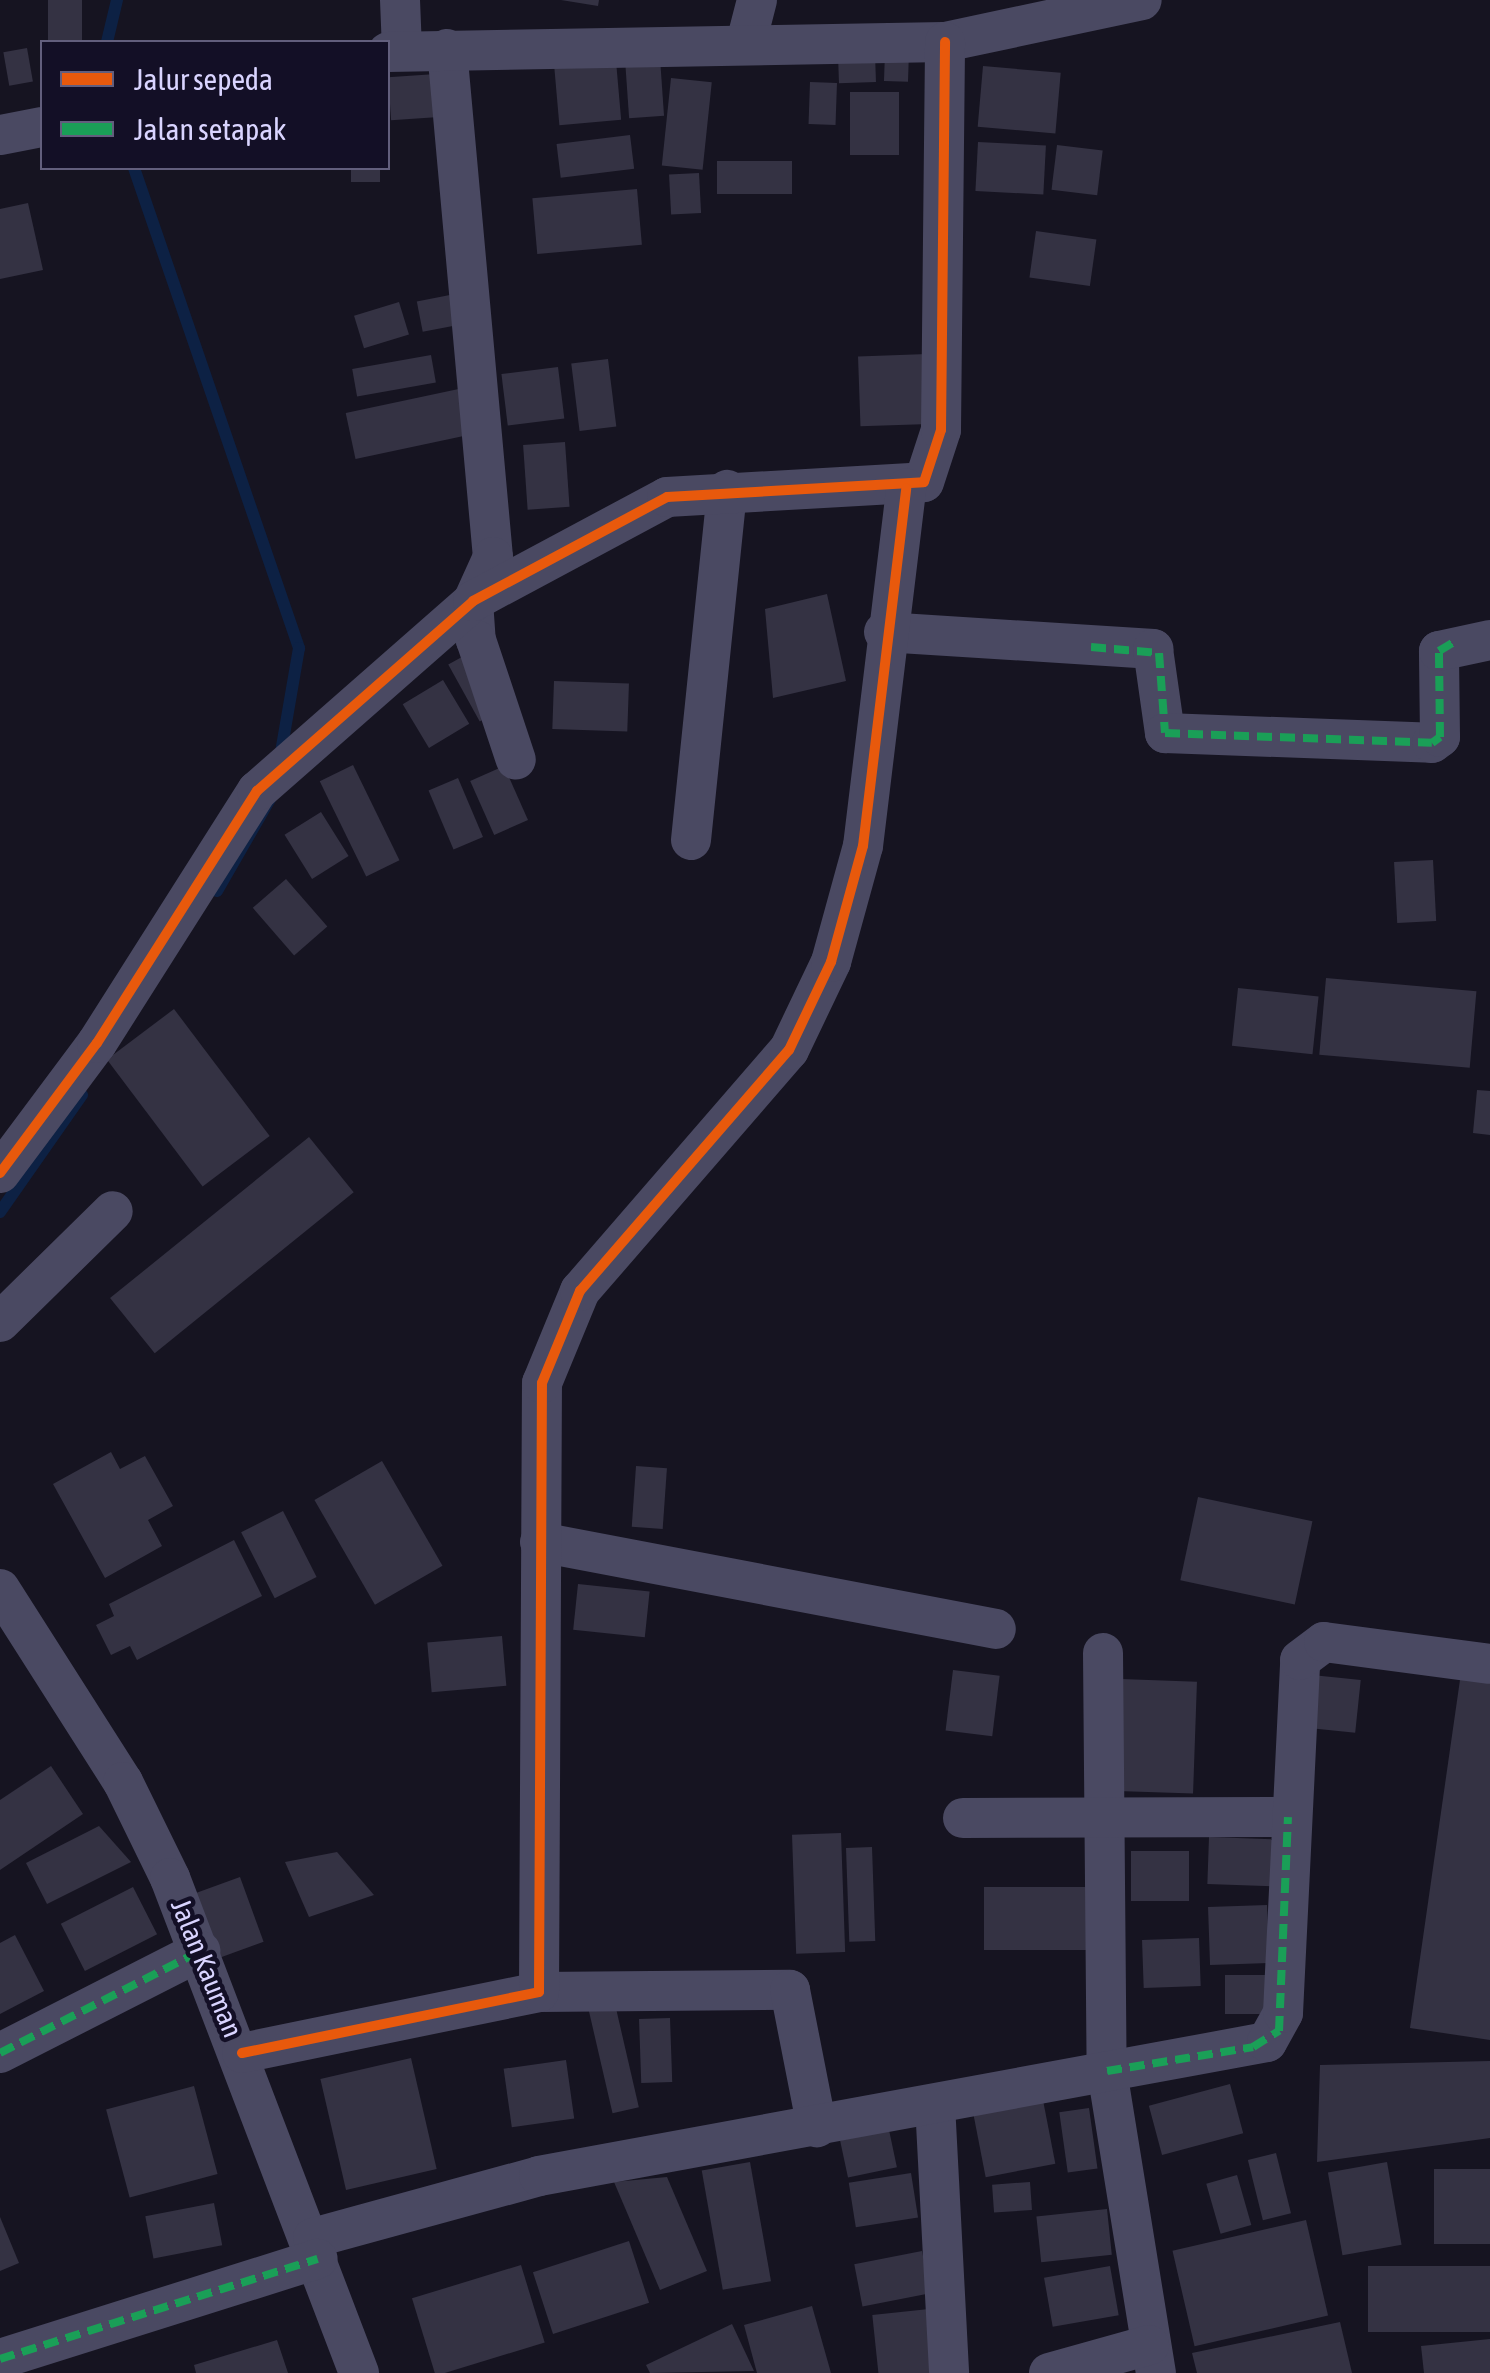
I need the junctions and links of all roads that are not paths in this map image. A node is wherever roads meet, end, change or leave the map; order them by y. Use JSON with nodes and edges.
{"nodes":[{"id":1,"x":400,"y":0,"type":"edge"},
{"id":2,"x":756,"y":0,"type":"edge"},
{"id":3,"x":1142,"y":0,"type":"edge"},
{"id":4,"x":747,"y":39,"type":"junction"},
{"id":5,"x":945,"y":42,"type":"junction"},
{"id":6,"x":447,"y":49,"type":"junction"},
{"id":7,"x":395,"y":51,"type":"edge"},
{"id":8,"x":40,"y":127,"type":"edge"},
{"id":9,"x":0,"y":134,"type":"edge"},
{"id":10,"x":728,"y":490,"type":"junction"},
{"id":11,"x":906,"y":490,"type":"junction"},
{"id":12,"x":472,"y":600,"type":"junction"},
{"id":13,"x":884,"y":632,"type":"junction"},
{"id":14,"x":1490,"y":640,"type":"edge"},
{"id":15,"x":516,"y":760,"type":"dead end"},
{"id":16,"x":691,"y":840,"type":"dead end"},
{"id":17,"x":0,"y":1173,"type":"edge"},
{"id":18,"x":113,"y":1211,"type":"dead end"},
{"id":19,"x":0,"y":1322,"type":"edge"},
{"id":20,"x":540,"y":1542,"type":"junction"},
{"id":21,"x":0,"y":1588,"type":"edge"},
{"id":22,"x":996,"y":1629,"type":"dead end"},
{"id":23,"x":1103,"y":1654,"type":"dead end"},
{"id":24,"x":1490,"y":1664,"type":"edge"},
{"id":25,"x":1288,"y":1817,"type":"junction"},
{"id":26,"x":963,"y":1818,"type":"dead end"},
{"id":27,"x":1105,"y":1820,"type":"junction"},
{"id":28,"x":200,"y":1951,"type":"junction"},
{"id":29,"x":539,"y":1992,"type":"junction"},
{"id":30,"x":0,"y":2053,"type":"edge"},
{"id":31,"x":242,"y":2053,"type":"junction"},
{"id":32,"x":1107,"y":2070,"type":"junction"},
{"id":33,"x":935,"y":2104,"type":"junction"},
{"id":34,"x":816,"y":2127,"type":"junction"},
{"id":35,"x":316,"y":2248,"type":"junction"},
{"id":36,"x":0,"y":2358,"type":"edge"},
{"id":37,"x":1153,"y":2359,"type":"edge"},
{"id":38,"x":359,"y":2373,"type":"edge"},
{"id":39,"x":950,"y":2373,"type":"edge"},
{"id":40,"x":1050,"y":2373,"type":"edge"}],
"edges":[{"from":1,"to":7,"type":"street"},
{"from":2,"to":4,"type":"street"},
{"from":3,"to":5,"type":"street"},
{"from":4,"to":5,"type":"street"},
{"from":4,"to":6,"type":"street"},
{"from":5,"to":11,"type":"street"},
{"from":6,"to":7,"type":"street"},
{"from":6,"to":12,"type":"street"},
{"from":8,"to":9,"type":"street"},
{"from":10,"to":11,"type":"street"},
{"from":10,"to":12,"type":"street"},
{"from":10,"to":16,"type":"street"},
{"from":11,"to":13,"type":"street"},
{"from":12,"to":15,"type":"street"},
{"from":12,"to":17,"type":"street"},
{"from":13,"to":14,"type":"street"},
{"from":13,"to":20,"type":"street"},
{"from":18,"to":19,"type":"street"},
{"from":20,"to":22,"type":"street"},
{"from":20,"to":29,"type":"street"},
{"from":21,"to":28,"type":"street","name":"Jalan Kauman"},
{"from":23,"to":27,"type":"street"},
{"from":24,"to":25,"type":"street"},
{"from":25,"to":27,"type":"street"},
{"from":25,"to":32,"type":"street"},
{"from":26,"to":27,"type":"street"},
{"from":27,"to":32,"type":"street"},
{"from":28,"to":30,"type":"street"},
{"from":28,"to":31,"type":"street","name":"Jalan Kauman"},
{"from":29,"to":31,"type":"street"},
{"from":29,"to":34,"type":"street"},
{"from":31,"to":35,"type":"street","name":"Jalan Kauman"},
{"from":32,"to":33,"type":"street"},
{"from":32,"to":37,"type":"street"},
{"from":33,"to":34,"type":"street"},
{"from":33,"to":39,"type":"street"},
{"from":34,"to":35,"type":"street"},
{"from":35,"to":36,"type":"street"},
{"from":35,"to":38,"type":"street","name":"Jalan Kauman"},
{"from":37,"to":40,"type":"street"}]}
